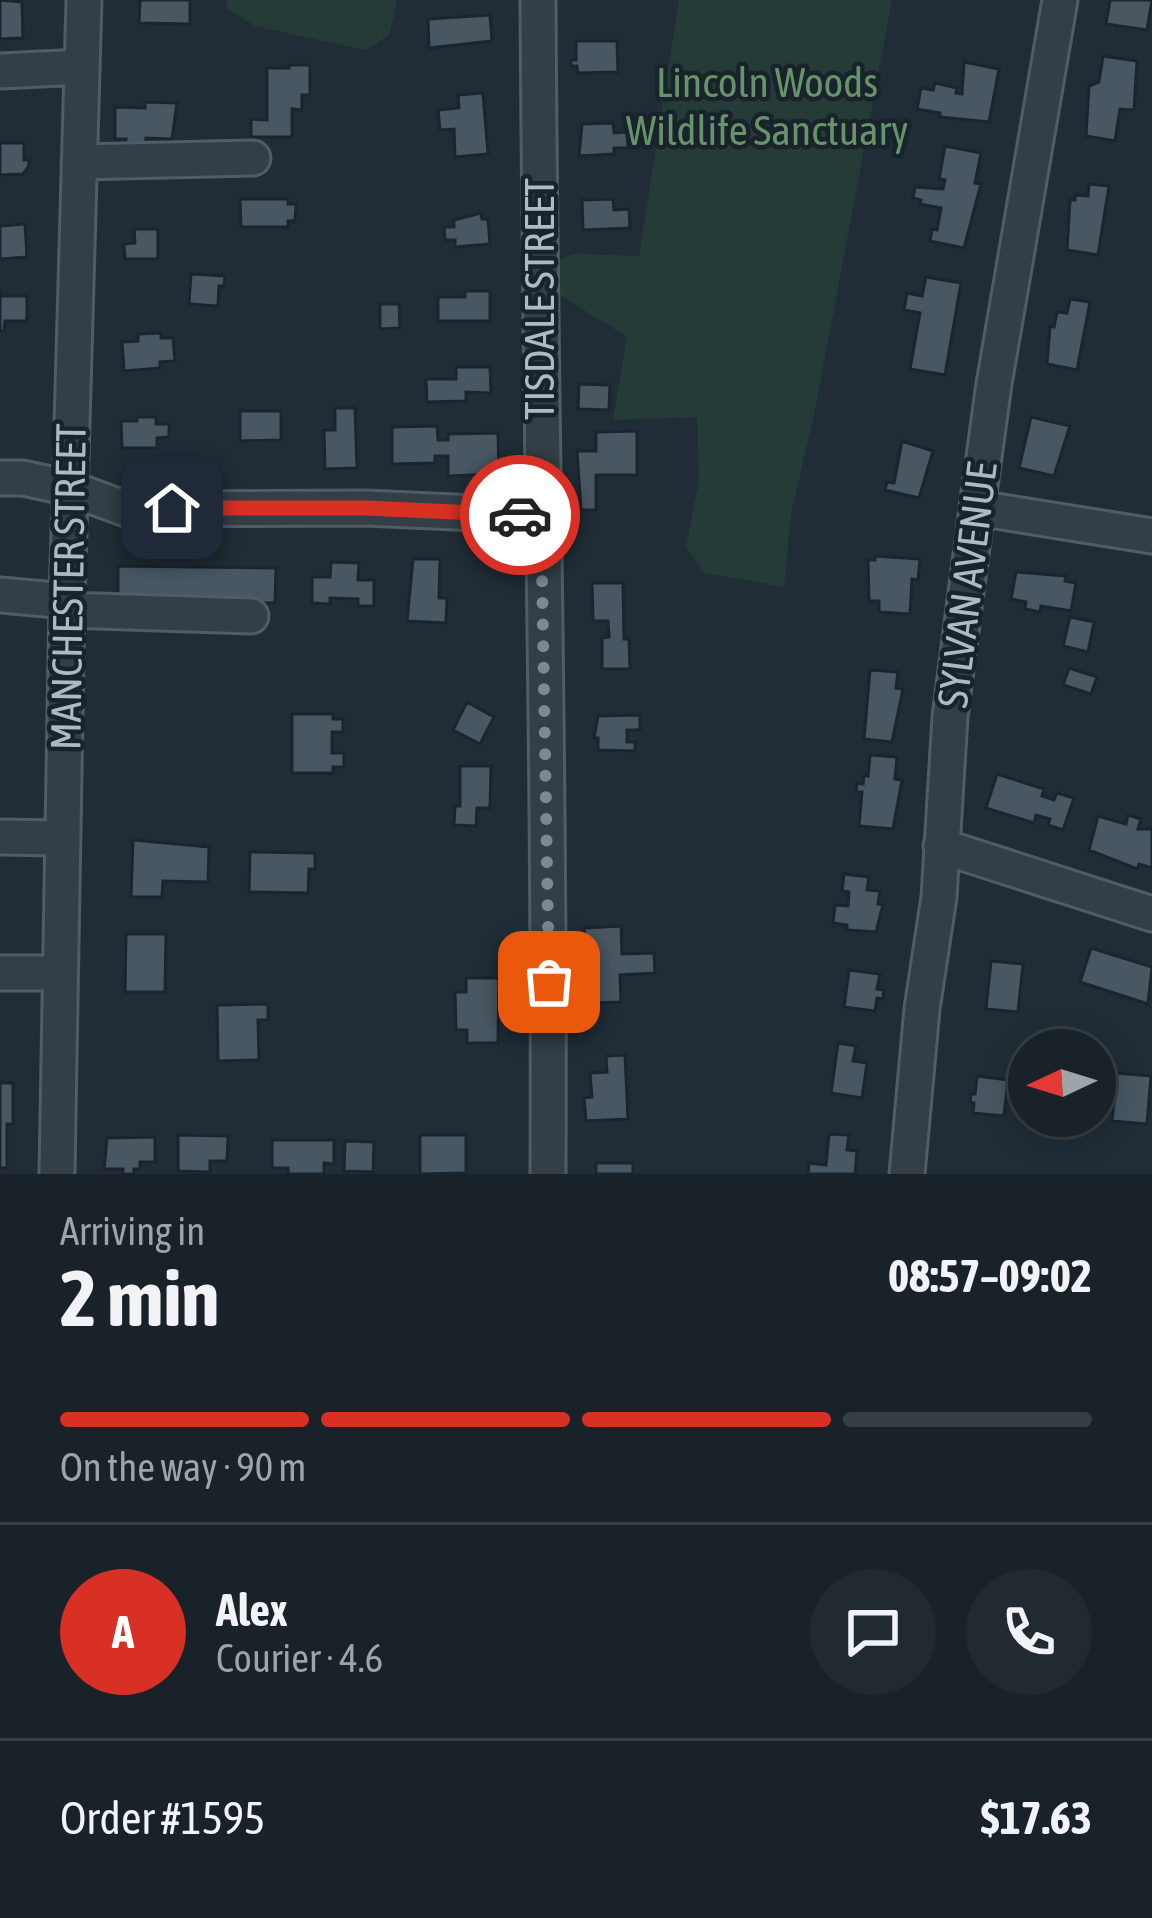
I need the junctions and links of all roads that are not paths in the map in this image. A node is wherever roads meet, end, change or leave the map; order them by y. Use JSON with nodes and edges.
{"nodes":[{"id":1,"x":84,"y":0,"type":"edge"},
{"id":2,"x":538,"y":0,"type":"edge"},
{"id":3,"x":1060,"y":0,"type":"edge"},
{"id":4,"x":82,"y":67,"type":"junction"},
{"id":5,"x":0,"y":71,"type":"edge"},
{"id":6,"x":253,"y":158,"type":"dead end"},
{"id":7,"x":79,"y":162,"type":"junction"},
{"id":8,"x":0,"y":478,"type":"edge"},
{"id":9,"x":69,"y":488,"type":"junction"},
{"id":10,"x":977,"y":508,"type":"junction"},
{"id":11,"x":541,"y":516,"type":"junction"},
{"id":12,"x":1152,"y":536,"type":"edge"},
{"id":13,"x":0,"y":595,"type":"edge"},
{"id":14,"x":66,"y":606,"type":"junction"},
{"id":15,"x":251,"y":616,"type":"dead end"},
{"id":16,"x":0,"y":837,"type":"edge"},
{"id":17,"x":62,"y":838,"type":"junction"},
{"id":18,"x":941,"y":846,"type":"junction"},
{"id":19,"x":1152,"y":914,"type":"edge"},
{"id":20,"x":0,"y":973,"type":"edge"},
{"id":21,"x":60,"y":974,"type":"junction"},
{"id":22,"x":57,"y":1174,"type":"edge"},
{"id":23,"x":548,"y":1174,"type":"edge"},
{"id":24,"x":907,"y":1174,"type":"edge"}],
"edges":[{"from":1,"to":4,"type":"street","name":"MANCHESTER STREET"},
{"from":2,"to":11,"type":"street","name":"TISDALE STREET"},
{"from":3,"to":10,"type":"street","name":"SYLVAN AVENUE"},
{"from":4,"to":5,"type":"street"},
{"from":4,"to":7,"type":"street","name":"MANCHESTER STREET"},
{"from":6,"to":7,"type":"street"},
{"from":7,"to":9,"type":"street","name":"MANCHESTER STREET"},
{"from":8,"to":9,"type":"street"},
{"from":9,"to":11,"type":"street"},
{"from":9,"to":14,"type":"street","name":"MANCHESTER STREET"},
{"from":10,"to":12,"type":"street"},
{"from":10,"to":18,"type":"street","name":"SYLVAN AVENUE"},
{"from":11,"to":23,"type":"street","name":"TISDALE STREET"},
{"from":13,"to":14,"type":"street"},
{"from":14,"to":15,"type":"street"},
{"from":14,"to":17,"type":"street","name":"MANCHESTER STREET"},
{"from":16,"to":17,"type":"street"},
{"from":17,"to":21,"type":"street","name":"MANCHESTER STREET"},
{"from":18,"to":19,"type":"street"},
{"from":18,"to":24,"type":"street","name":"SYLVAN AVENUE"},
{"from":20,"to":21,"type":"street"},
{"from":21,"to":22,"type":"street","name":"MANCHESTER STREET"}]}
